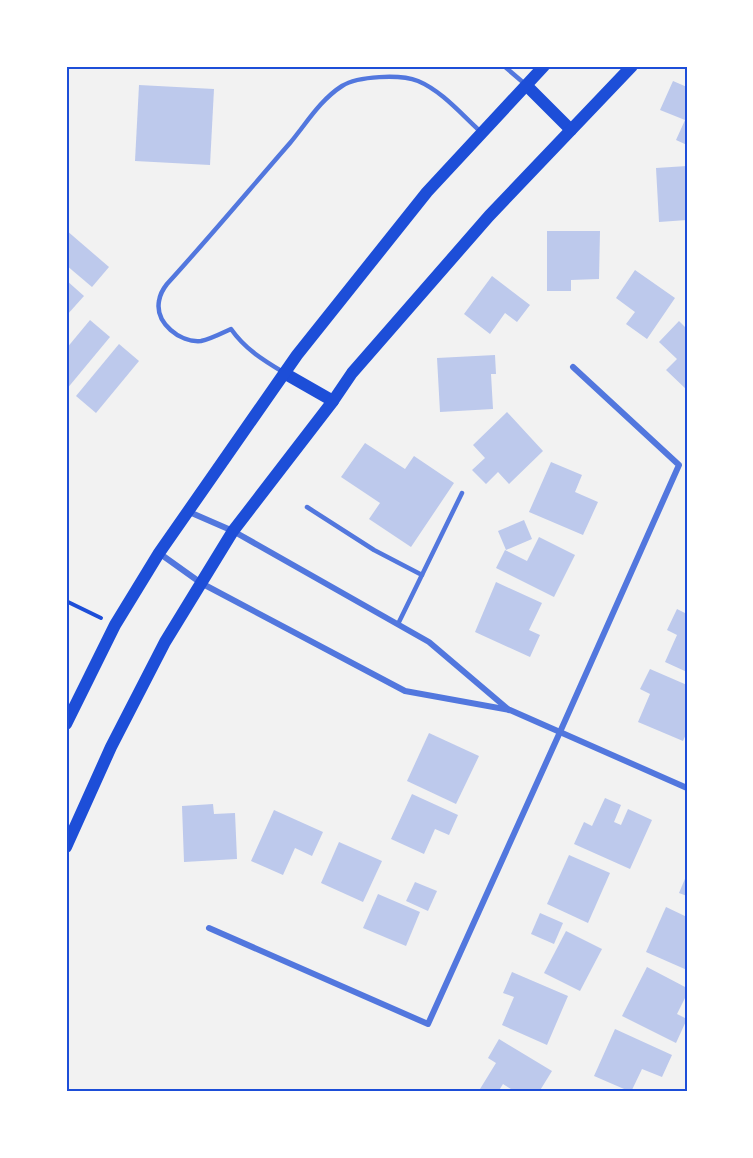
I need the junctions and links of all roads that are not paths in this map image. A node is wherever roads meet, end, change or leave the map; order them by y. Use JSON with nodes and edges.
{"nodes":[{"id":1,"x":504,"y":66,"type":"edge"},
{"id":2,"x":544,"y":66,"type":"edge"},
{"id":3,"x":632,"y":66,"type":"edge"},
{"id":4,"x":526,"y":86,"type":"junction"},
{"id":5,"x":571,"y":130,"type":"junction"},
{"id":6,"x":482,"y":132,"type":"junction"},
{"id":7,"x":573,"y":367,"type":"dead end"},
{"id":8,"x":284,"y":373,"type":"junction"},
{"id":9,"x":333,"y":400,"type":"junction"},
{"id":10,"x":462,"y":493,"type":"dead end"},
{"id":11,"x":307,"y":507,"type":"dead end"},
{"id":12,"x":187,"y":511,"type":"junction"},
{"id":13,"x":233,"y":531,"type":"junction"},
{"id":14,"x":159,"y":552,"type":"junction"},
{"id":15,"x":422,"y":575,"type":"junction"},
{"id":16,"x":201,"y":583,"type":"junction"},
{"id":17,"x":398,"y":624,"type":"junction"},
{"id":18,"x":510,"y":710,"type":"junction"},
{"id":19,"x":66,"y":724,"type":"edge"},
{"id":20,"x":560,"y":732,"type":"junction"},
{"id":21,"x":687,"y":788,"type":"edge"},
{"id":22,"x":66,"y":847,"type":"edge"},
{"id":23,"x":209,"y":928,"type":"dead end"}],
"edges":[{"from":1,"to":4,"type":"lane"},
{"from":2,"to":4,"type":"main road"},
{"from":3,"to":5,"type":"main road"},
{"from":4,"to":5,"type":"main road"},
{"from":4,"to":6,"type":"main road"},
{"from":5,"to":9,"type":"main road"},
{"from":6,"to":8,"type":"main road"},
{"from":6,"to":8,"type":"lane"},
{"from":7,"to":20,"type":"street"},
{"from":8,"to":9,"type":"main road"},
{"from":8,"to":12,"type":"main road"},
{"from":9,"to":13,"type":"main road"},
{"from":10,"to":15,"type":"lane"},
{"from":11,"to":15,"type":"lane"},
{"from":12,"to":13,"type":"street"},
{"from":12,"to":14,"type":"main road"},
{"from":13,"to":16,"type":"main road"},
{"from":13,"to":17,"type":"street"},
{"from":14,"to":16,"type":"street"},
{"from":14,"to":19,"type":"main road"},
{"from":15,"to":17,"type":"lane"},
{"from":16,"to":18,"type":"street"},
{"from":16,"to":22,"type":"main road"},
{"from":17,"to":18,"type":"street"},
{"from":18,"to":20,"type":"street"},
{"from":20,"to":21,"type":"street"},
{"from":20,"to":23,"type":"street"}]}
